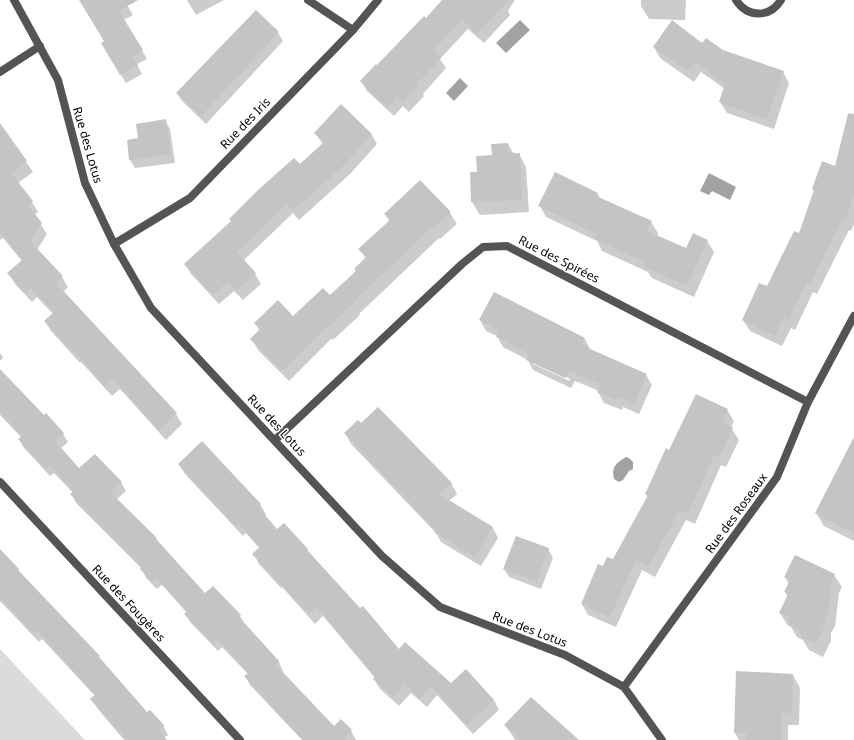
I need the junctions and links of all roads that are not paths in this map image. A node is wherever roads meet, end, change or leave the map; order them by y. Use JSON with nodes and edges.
{"nodes":[{"id":1,"x":14,"y":0,"type":"edge"},
{"id":2,"x":308,"y":0,"type":"edge"},
{"id":3,"x":378,"y":0,"type":"edge"},
{"id":4,"x":736,"y":0,"type":"edge"},
{"id":5,"x":781,"y":0,"type":"edge"},
{"id":6,"x":353,"y":30,"type":"junction"},
{"id":7,"x":40,"y":46,"type":"junction"},
{"id":8,"x":0,"y":72,"type":"edge"},
{"id":9,"x":114,"y":244,"type":"junction"},
{"id":10,"x":854,"y":316,"type":"edge"},
{"id":11,"x":808,"y":402,"type":"junction"},
{"id":12,"x":275,"y":440,"type":"junction"},
{"id":13,"x":0,"y":482,"type":"edge"},
{"id":14,"x":624,"y":687,"type":"junction"},
{"id":15,"x":240,"y":740,"type":"edge"},
{"id":16,"x":662,"y":740,"type":"edge"}],
"edges":[{"from":1,"to":7,"type":"street","name":"Rue des Lotus"},
{"from":2,"to":6,"type":"street"},
{"from":3,"to":6,"type":"street","name":"Rue des Iris"},
{"from":4,"to":5,"type":"street"},
{"from":6,"to":9,"type":"street","name":"Rue des Iris"},
{"from":7,"to":8,"type":"street"},
{"from":7,"to":9,"type":"street","name":"Rue des Lotus"},
{"from":9,"to":12,"type":"street","name":"Rue des Lotus"},
{"from":10,"to":11,"type":"street","name":"Rue des Roseaux"},
{"from":11,"to":12,"type":"street","name":"Rue des Spirées"},
{"from":11,"to":14,"type":"street","name":"Rue des Roseaux"},
{"from":12,"to":14,"type":"street","name":"Rue des Lotus"},
{"from":13,"to":15,"type":"street","name":"Rue des Fougères"},
{"from":14,"to":16,"type":"street","name":"Rue des Lotus"}]}
